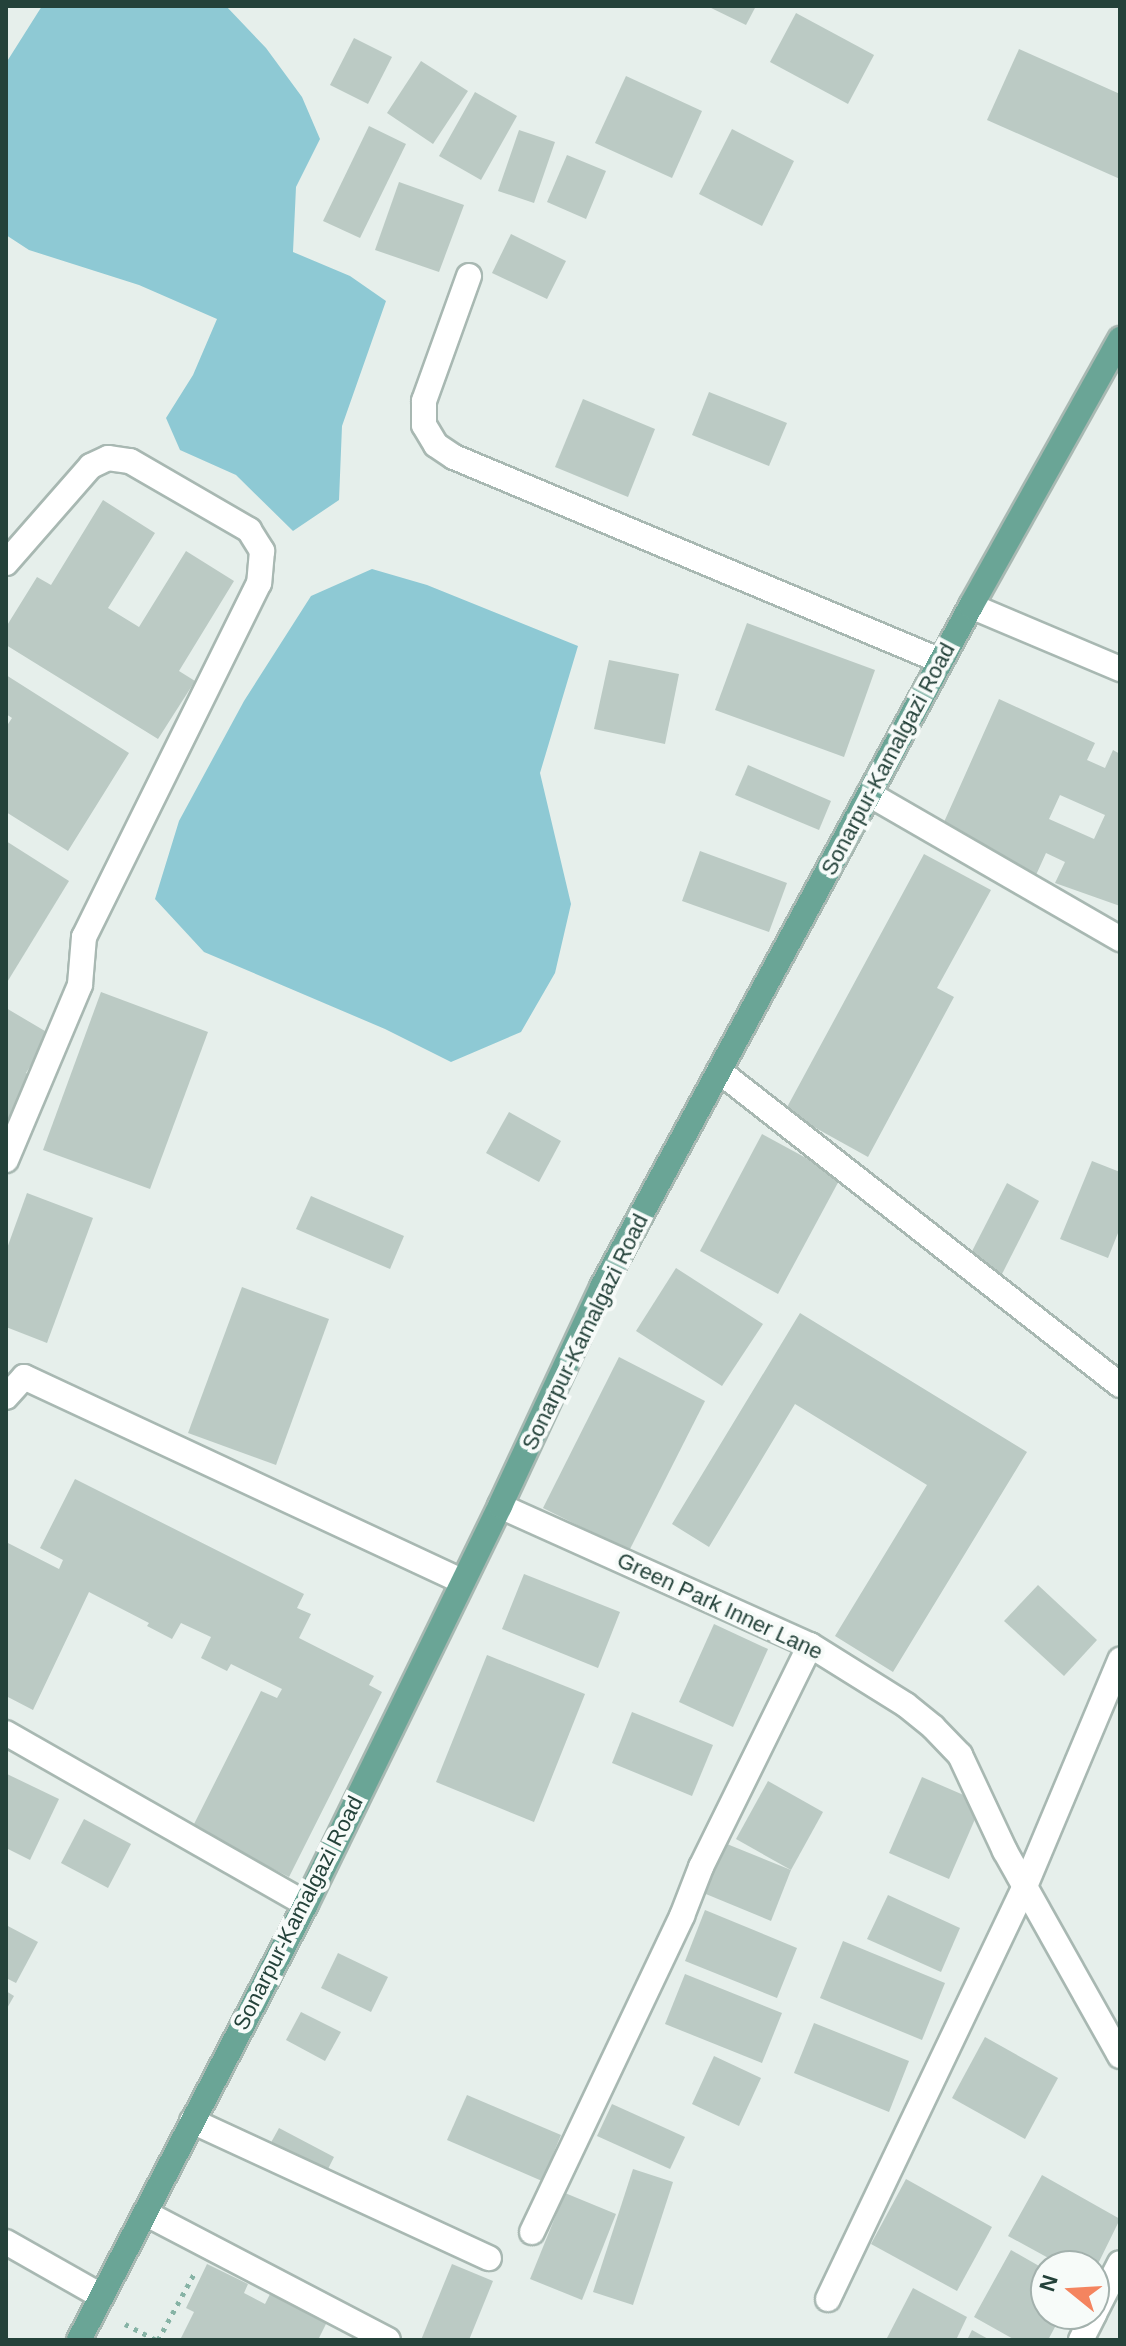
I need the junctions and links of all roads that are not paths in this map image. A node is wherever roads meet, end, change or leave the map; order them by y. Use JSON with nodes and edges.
{"nodes":[{"id":1,"x":469,"y":276,"type":"dead end"},
{"id":2,"x":1120,"y":339,"type":"edge"},
{"id":3,"x":6,"y":563,"type":"edge"},
{"id":4,"x":971,"y":606,"type":"junction"},
{"id":5,"x":941,"y":661,"type":"junction"},
{"id":6,"x":1120,"y":669,"type":"edge"},
{"id":7,"x":869,"y":794,"type":"junction"},
{"id":8,"x":1120,"y":939,"type":"edge"},
{"id":9,"x":719,"y":1071,"type":"junction"},
{"id":10,"x":6,"y":1160,"type":"edge"},
{"id":11,"x":1120,"y":1385,"type":"edge"},
{"id":12,"x":6,"y":1397,"type":"edge"},
{"id":13,"x":500,"y":1506,"type":"junction"},
{"id":14,"x":462,"y":1581,"type":"junction"},
{"id":15,"x":810,"y":1645,"type":"junction"},
{"id":16,"x":1120,"y":1660,"type":"edge"},
{"id":17,"x":6,"y":1733,"type":"edge"},
{"id":18,"x":1024,"y":1885,"type":"junction"},
{"id":19,"x":306,"y":1904,"type":"junction"},
{"id":20,"x":1120,"y":2056,"type":"edge"},
{"id":21,"x":192,"y":2121,"type":"junction"},
{"id":22,"x":145,"y":2213,"type":"junction"},
{"id":23,"x":532,"y":2232,"type":"dead end"},
{"id":24,"x":6,"y":2242,"type":"edge"},
{"id":25,"x":489,"y":2258,"type":"dead end"},
{"id":26,"x":1120,"y":2263,"type":"edge"},
{"id":27,"x":1110,"y":2283,"type":"edge"},
{"id":28,"x":101,"y":2296,"type":"junction"},
{"id":29,"x":828,"y":2299,"type":"dead end"},
{"id":30,"x":79,"y":2340,"type":"edge"},
{"id":31,"x":388,"y":2340,"type":"edge"}],
"edges":[{"from":1,"to":5,"type":"street"},
{"from":2,"to":4,"type":"main road","name":"Sonarpur-Kamalgazi Road"},
{"from":3,"to":10,"type":"street"},
{"from":4,"to":5,"type":"main road","name":"Sonarpur-Kamalgazi Road"},
{"from":4,"to":6,"type":"street"},
{"from":5,"to":7,"type":"main road","name":"Sonarpur-Kamalgazi Road"},
{"from":7,"to":8,"type":"street"},
{"from":7,"to":9,"type":"main road","name":"Sonarpur-Kamalgazi Road"},
{"from":9,"to":11,"type":"street"},
{"from":9,"to":13,"type":"main road","name":"Sonarpur-Kamalgazi Road"},
{"from":12,"to":14,"type":"street"},
{"from":13,"to":14,"type":"main road","name":"Sonarpur-Kamalgazi Road"},
{"from":13,"to":15,"type":"street","name":"Green Park Inner Lane"},
{"from":14,"to":19,"type":"main road","name":"Sonarpur-Kamalgazi Road"},
{"from":15,"to":18,"type":"street","name":"Green Park Inner Lane"},
{"from":15,"to":23,"type":"street"},
{"from":16,"to":18,"type":"street"},
{"from":17,"to":19,"type":"street"},
{"from":18,"to":20,"type":"street","name":"Green Park Inner Lane"},
{"from":18,"to":29,"type":"street"},
{"from":19,"to":21,"type":"main road","name":"Sonarpur-Kamalgazi Road"},
{"from":21,"to":22,"type":"main road","name":"Sonarpur-Kamalgazi Road"},
{"from":21,"to":25,"type":"street"},
{"from":22,"to":28,"type":"main road","name":"Sonarpur-Kamalgazi Road"},
{"from":22,"to":31,"type":"street"},
{"from":24,"to":28,"type":"street"},
{"from":26,"to":27,"type":"street"},
{"from":28,"to":30,"type":"main road","name":"Sonarpur-Kamalgazi Road"}]}
